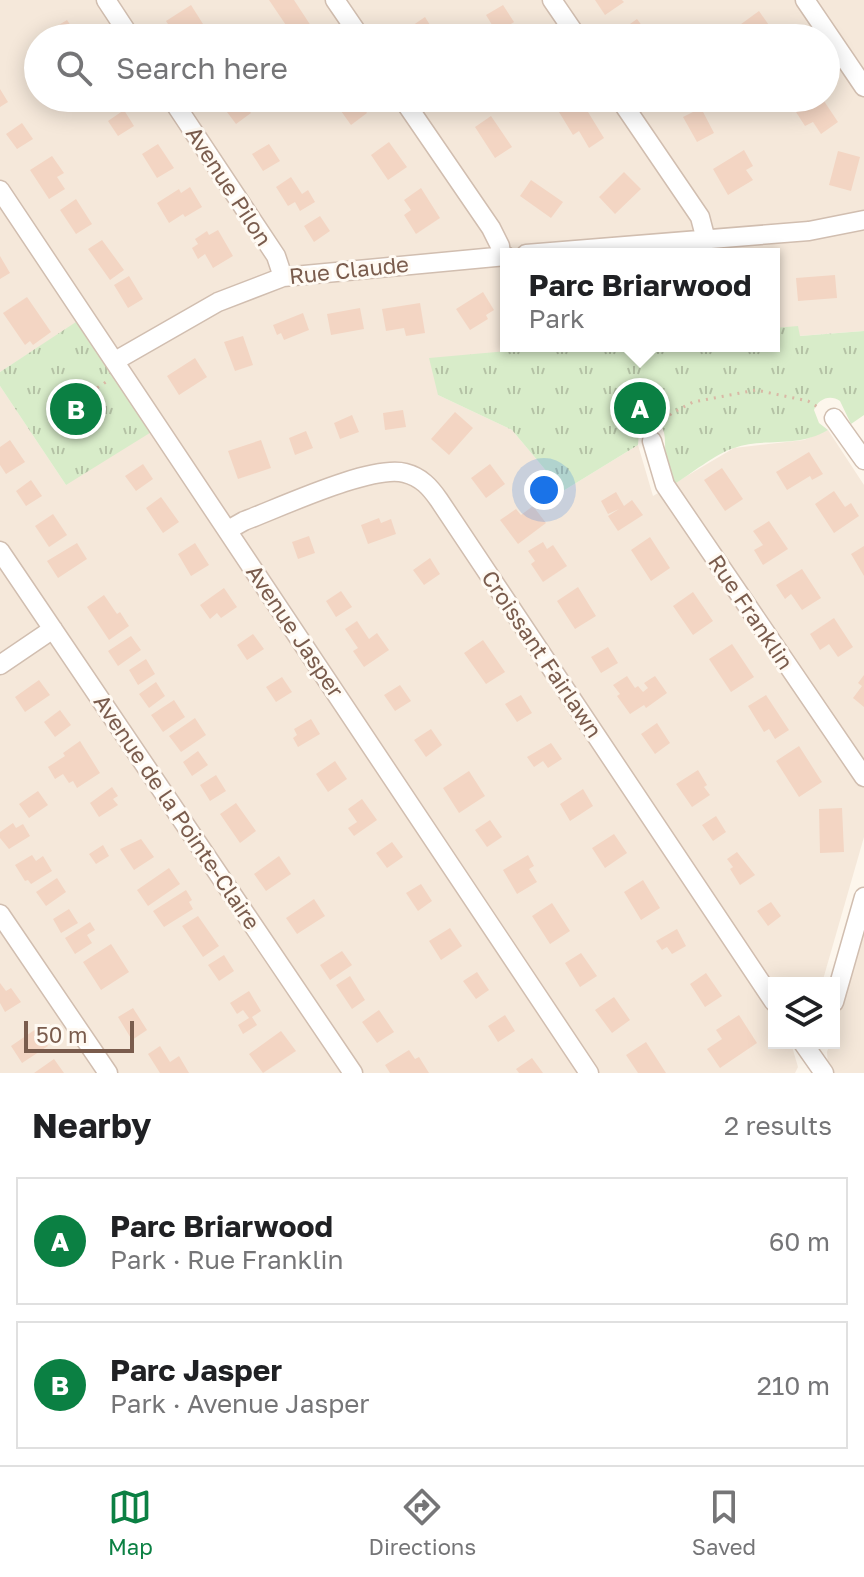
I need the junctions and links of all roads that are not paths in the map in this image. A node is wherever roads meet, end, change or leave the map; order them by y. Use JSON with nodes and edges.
{"nodes":[{"id":1,"x":106,"y":0,"type":"edge"},
{"id":2,"x":335,"y":0,"type":"edge"},
{"id":3,"x":552,"y":0,"type":"edge"},
{"id":4,"x":805,"y":0,"type":"edge"},
{"id":5,"x":122,"y":24,"type":"edge"},
{"id":6,"x":351,"y":24,"type":"edge"},
{"id":7,"x":568,"y":24,"type":"edge"},
{"id":8,"x":821,"y":24,"type":"edge"},
{"id":9,"x":840,"y":52,"type":"edge"},
{"id":10,"x":864,"y":87,"type":"edge"},
{"id":11,"x":180,"y":112,"type":"edge"},
{"id":12,"x":412,"y":112,"type":"edge"},
{"id":13,"x":629,"y":112,"type":"edge"},
{"id":14,"x":0,"y":190,"type":"edge"},
{"id":15,"x":864,"y":220,"type":"edge"},
{"id":16,"x":706,"y":240,"type":"junction"},
{"id":17,"x":501,"y":248,"type":"edge"},
{"id":18,"x":603,"y":248,"type":"edge"},
{"id":19,"x":500,"y":256,"type":"edge"},
{"id":20,"x":283,"y":277,"type":"junction"},
{"id":21,"x":116,"y":369,"type":"junction"},
{"id":22,"x":834,"y":418,"type":"dead end"},
{"id":23,"x":655,"y":434,"type":"road end"},
{"id":24,"x":864,"y":460,"type":"edge"},
{"id":25,"x":228,"y":530,"type":"junction"},
{"id":26,"x":0,"y":551,"type":"edge"},
{"id":27,"x":53,"y":629,"type":"junction"},
{"id":28,"x":0,"y":665,"type":"edge"},
{"id":29,"x":864,"y":777,"type":"edge"},
{"id":30,"x":864,"y":897,"type":"edge"},
{"id":31,"x":0,"y":914,"type":"edge"},
{"id":32,"x":840,"y":981,"type":"edge"},
{"id":33,"x":768,"y":993,"type":"edge"},
{"id":34,"x":806,"y":1049,"type":"edge"},
{"id":35,"x":821,"y":1049,"type":"edge"},
{"id":36,"x":818,"y":1070,"type":"edge"},
{"id":37,"x":108,"y":1073,"type":"edge"},
{"id":38,"x":353,"y":1073,"type":"edge"},
{"id":39,"x":589,"y":1073,"type":"edge"}],
"edges":[{"from":1,"to":5,"type":"street"},
{"from":2,"to":6,"type":"street"},
{"from":3,"to":7,"type":"street"},
{"from":4,"to":8,"type":"street"},
{"from":9,"to":10,"type":"street"},
{"from":11,"to":20,"type":"street","name":"Avenue Pilon"},
{"from":12,"to":17,"type":"street"},
{"from":13,"to":16,"type":"street"},
{"from":14,"to":21,"type":"street","name":"Avenue Jasper"},
{"from":15,"to":16,"type":"street"},
{"from":16,"to":18,"type":"street"},
{"from":19,"to":20,"type":"street","name":"Rue Claude"},
{"from":20,"to":21,"type":"street","name":"Rue Claude"},
{"from":21,"to":25,"type":"street","name":"Avenue Jasper"},
{"from":22,"to":24,"type":"street"},
{"from":23,"to":29,"type":"street","name":"Rue Franklin"},
{"from":25,"to":33,"type":"street","name":"Croissant Fairlawn"},
{"from":25,"to":39,"type":"street","name":"Avenue Jasper"},
{"from":26,"to":27,"type":"street","name":"Avenue de la Pointe-Claire"},
{"from":27,"to":28,"type":"street"},
{"from":27,"to":38,"type":"street","name":"Avenue de la Pointe-Claire"},
{"from":30,"to":32,"type":"street"},
{"from":31,"to":37,"type":"street"},
{"from":34,"to":36,"type":"street"},
{"from":35,"to":36,"type":"street"}]}
